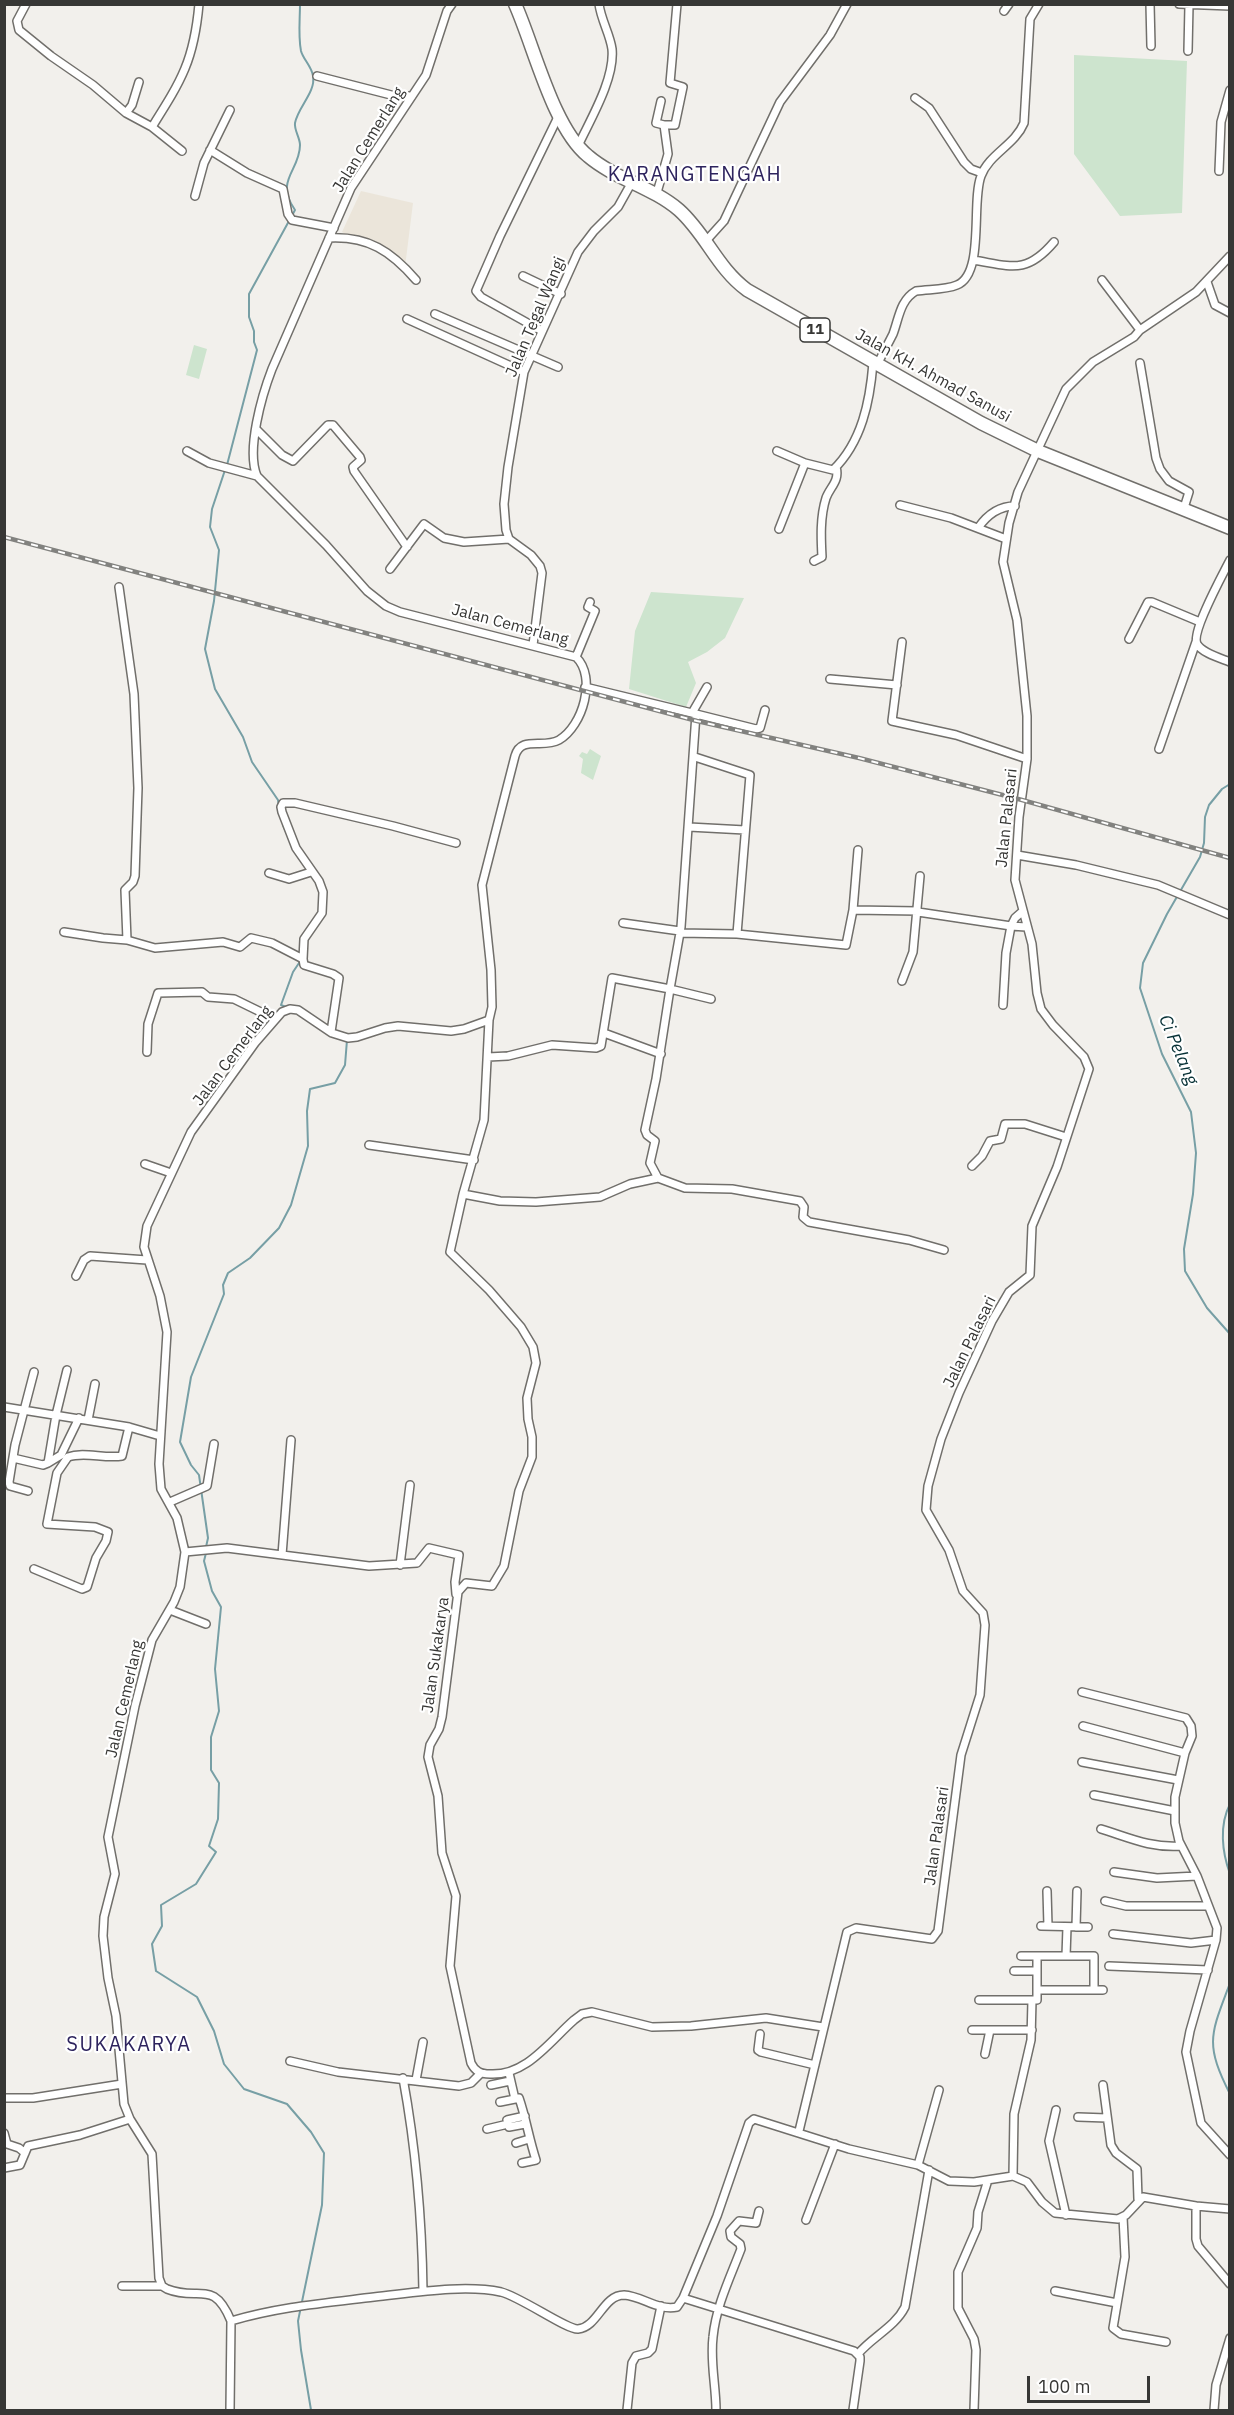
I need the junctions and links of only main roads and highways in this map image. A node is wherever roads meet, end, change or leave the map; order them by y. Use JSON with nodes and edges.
{"nodes":[{"id":1,"x":515,"y":4,"type":"edge"},
{"id":2,"x":1230,"y":528,"type":"edge"}],
"edges":[{"from":1,"to":2,"type":"highway","name":"Jalan KH. Ahmad Sanusi","number":"11"}]}
